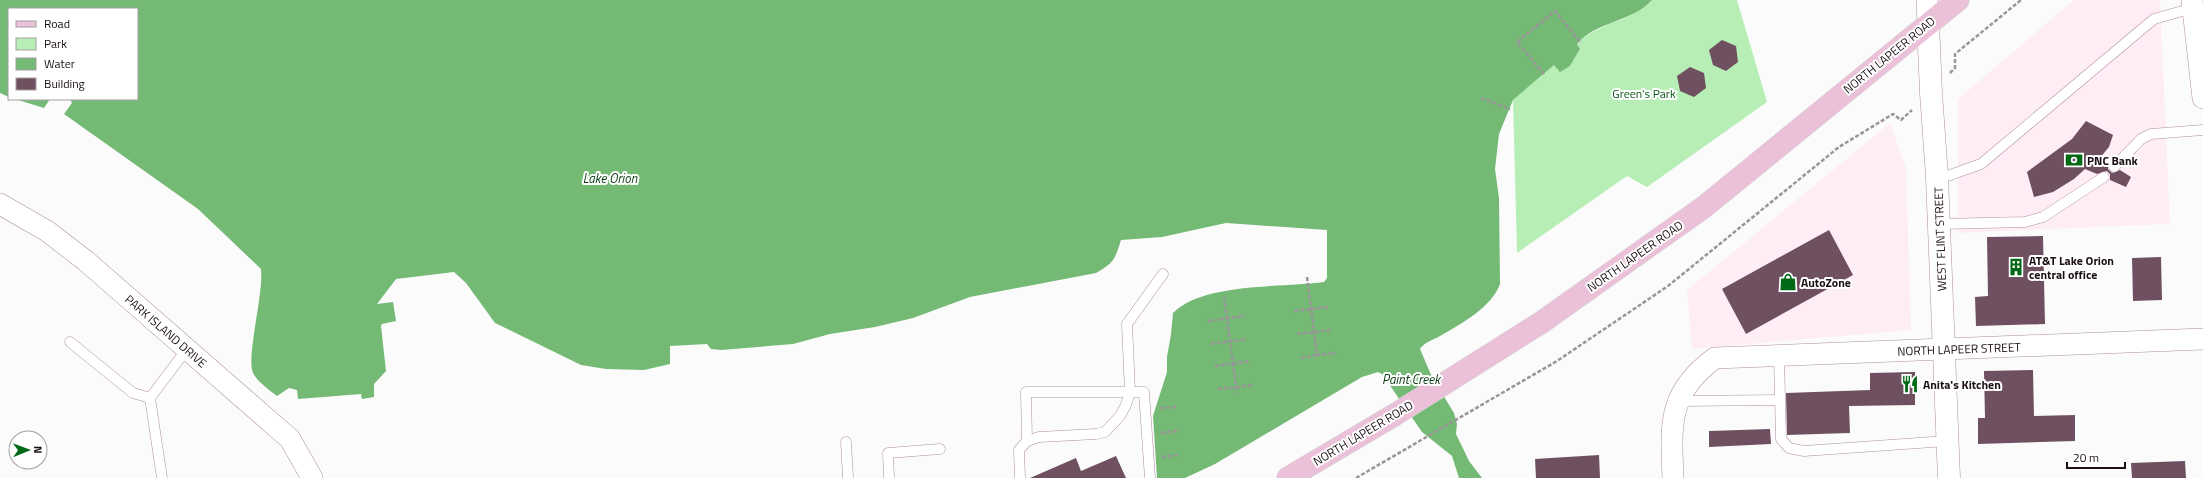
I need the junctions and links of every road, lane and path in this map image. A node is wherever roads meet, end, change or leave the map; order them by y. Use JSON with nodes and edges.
{"nodes":[{"id":1,"x":1927,"y":0,"type":"edge"},
{"id":2,"x":1958,"y":0,"type":"edge"},
{"id":3,"x":2021,"y":0,"type":"edge"},
{"id":4,"x":2192,"y":4,"type":"edge"},
{"id":5,"x":1928,"y":24,"type":"junction"},
{"id":6,"x":1581,"y":43,"type":"dead end"},
{"id":7,"x":1544,"y":74,"type":"dead end"},
{"id":8,"x":1931,"y":93,"type":"junction"},
{"id":9,"x":1481,"y":98,"type":"dead end"},
{"id":10,"x":2203,"y":98,"type":"edge"},
{"id":11,"x":1510,"y":109,"type":"dead end"},
{"id":12,"x":2203,"y":130,"type":"edge"},
{"id":13,"x":2114,"y":167,"type":"dead end"},
{"id":14,"x":1938,"y":177,"type":"junction"},
{"id":15,"x":2104,"y":178,"type":"dead end"},
{"id":16,"x":0,"y":204,"type":"edge"},
{"id":17,"x":1940,"y":224,"type":"junction"},
{"id":18,"x":1163,"y":274,"type":"dead end"},
{"id":19,"x":1308,"y":278,"type":"dead end"},
{"id":20,"x":1224,"y":297,"type":"dead end"},
{"id":21,"x":1329,"y":307,"type":"dead end"},
{"id":22,"x":1312,"y":309,"type":"junction"},
{"id":23,"x":1294,"y":311,"type":"dead end"},
{"id":24,"x":1245,"y":316,"type":"dead end"},
{"id":25,"x":1227,"y":318,"type":"junction"},
{"id":26,"x":1208,"y":321,"type":"dead end"},
{"id":27,"x":1332,"y":330,"type":"dead end"},
{"id":28,"x":1314,"y":332,"type":"junction"},
{"id":29,"x":1297,"y":334,"type":"dead end"},
{"id":30,"x":1247,"y":339,"type":"dead end"},
{"id":31,"x":2203,"y":339,"type":"edge"},
{"id":32,"x":1230,"y":341,"type":"junction"},
{"id":33,"x":70,"y":342,"type":"dead end"},
{"id":34,"x":1211,"y":344,"type":"dead end"},
{"id":35,"x":187,"y":349,"type":"junction"},
{"id":36,"x":1944,"y":350,"type":"junction"},
{"id":37,"x":1336,"y":353,"type":"dead end"},
{"id":38,"x":1318,"y":355,"type":"junction"},
{"id":39,"x":1779,"y":356,"type":"junction"},
{"id":40,"x":1301,"y":358,"type":"dead end"},
{"id":41,"x":1250,"y":361,"type":"dead end"},
{"id":42,"x":1233,"y":363,"type":"junction"},
{"id":43,"x":1215,"y":366,"type":"dead end"},
{"id":44,"x":1254,"y":385,"type":"dead end"},
{"id":45,"x":1236,"y":387,"type":"junction"},
{"id":46,"x":1218,"y":390,"type":"dead end"},
{"id":47,"x":1130,"y":392,"type":"junction"},
{"id":48,"x":1237,"y":393,"type":"dead end"},
{"id":49,"x":150,"y":398,"type":"junction"},
{"id":50,"x":1780,"y":400,"type":"junction"},
{"id":51,"x":1679,"y":401,"type":"junction"},
{"id":52,"x":1177,"y":431,"type":"dead end"},
{"id":53,"x":1159,"y":433,"type":"dead end"},
{"id":54,"x":1947,"y":441,"type":"junction"},
{"id":55,"x":846,"y":442,"type":"dead end"},
{"id":56,"x":1027,"y":442,"type":"junction"},
{"id":57,"x":940,"y":449,"type":"dead end"},
{"id":58,"x":162,"y":478,"type":"edge"},
{"id":59,"x":312,"y":478,"type":"edge"},
{"id":60,"x":848,"y":478,"type":"edge"},
{"id":61,"x":889,"y":478,"type":"edge"},
{"id":62,"x":1020,"y":478,"type":"edge"},
{"id":63,"x":1150,"y":478,"type":"edge"},
{"id":64,"x":1288,"y":478,"type":"edge"},
{"id":65,"x":1356,"y":478,"type":"edge"},
{"id":66,"x":1674,"y":478,"type":"edge"},
{"id":67,"x":1949,"y":478,"type":"edge"}],
"edges":[{"from":1,"to":5,"type":"street","name":"WEST FLINT STREET"},
{"from":2,"to":5,"type":"main road","name":"NORTH LAPEER ROAD"},
{"from":3,"to":8,"type":"path"},
{"from":4,"to":10,"type":"street"},
{"from":4,"to":14,"type":"lane"},
{"from":5,"to":8,"type":"main road","name":"WEST FLINT STREET"},
{"from":5,"to":64,"type":"main road","name":"NORTH LAPEER ROAD"},
{"from":6,"to":7,"type":"path"},
{"from":8,"to":14,"type":"main road","name":"WEST FLINT STREET"},
{"from":8,"to":65,"type":"path"},
{"from":9,"to":11,"type":"path"},
{"from":12,"to":13,"type":"lane"},
{"from":14,"to":17,"type":"main road","name":"WEST FLINT STREET"},
{"from":15,"to":17,"type":"lane"},
{"from":16,"to":35,"type":"street","name":"PARK ISLAND DRIVE"},
{"from":17,"to":36,"type":"main road","name":"WEST FLINT STREET"},
{"from":18,"to":47,"type":"lane"},
{"from":19,"to":22,"type":"path"},
{"from":20,"to":25,"type":"path"},
{"from":21,"to":22,"type":"path"},
{"from":22,"to":23,"type":"path"},
{"from":22,"to":28,"type":"path"},
{"from":24,"to":25,"type":"path"},
{"from":25,"to":26,"type":"path"},
{"from":25,"to":32,"type":"path"},
{"from":27,"to":28,"type":"path"},
{"from":28,"to":29,"type":"path"},
{"from":28,"to":38,"type":"path"},
{"from":30,"to":32,"type":"path"},
{"from":31,"to":36,"type":"street","name":"NORTH LAPEER STREET"},
{"from":32,"to":34,"type":"path"},
{"from":32,"to":42,"type":"path"},
{"from":33,"to":49,"type":"lane"},
{"from":35,"to":49,"type":"lane"},
{"from":35,"to":59,"type":"street","name":"PARK ISLAND DRIVE"},
{"from":36,"to":39,"type":"street","name":"NORTH LAPEER STREET"},
{"from":36,"to":54,"type":"main road","name":"WEST FLINT STREET"},
{"from":37,"to":38,"type":"path"},
{"from":38,"to":40,"type":"path"},
{"from":39,"to":50,"type":"lane"},
{"from":39,"to":51,"type":"street","name":"NORTH LAPEER STREET"},
{"from":41,"to":42,"type":"path"},
{"from":42,"to":43,"type":"path"},
{"from":42,"to":45,"type":"path"},
{"from":44,"to":45,"type":"path"},
{"from":45,"to":46,"type":"path"},
{"from":45,"to":48,"type":"path"},
{"from":47,"to":56,"type":"lane"},
{"from":47,"to":56,"type":"lane"},
{"from":47,"to":63,"type":"lane"},
{"from":49,"to":58,"type":"lane"},
{"from":50,"to":51,"type":"lane"},
{"from":50,"to":54,"type":"lane"},
{"from":51,"to":66,"type":"street"},
{"from":52,"to":53,"type":"path"},
{"from":54,"to":67,"type":"main road","name":"WEST FLINT STREET"},
{"from":55,"to":60,"type":"lane"},
{"from":56,"to":62,"type":"lane"},
{"from":57,"to":61,"type":"lane"}]}
